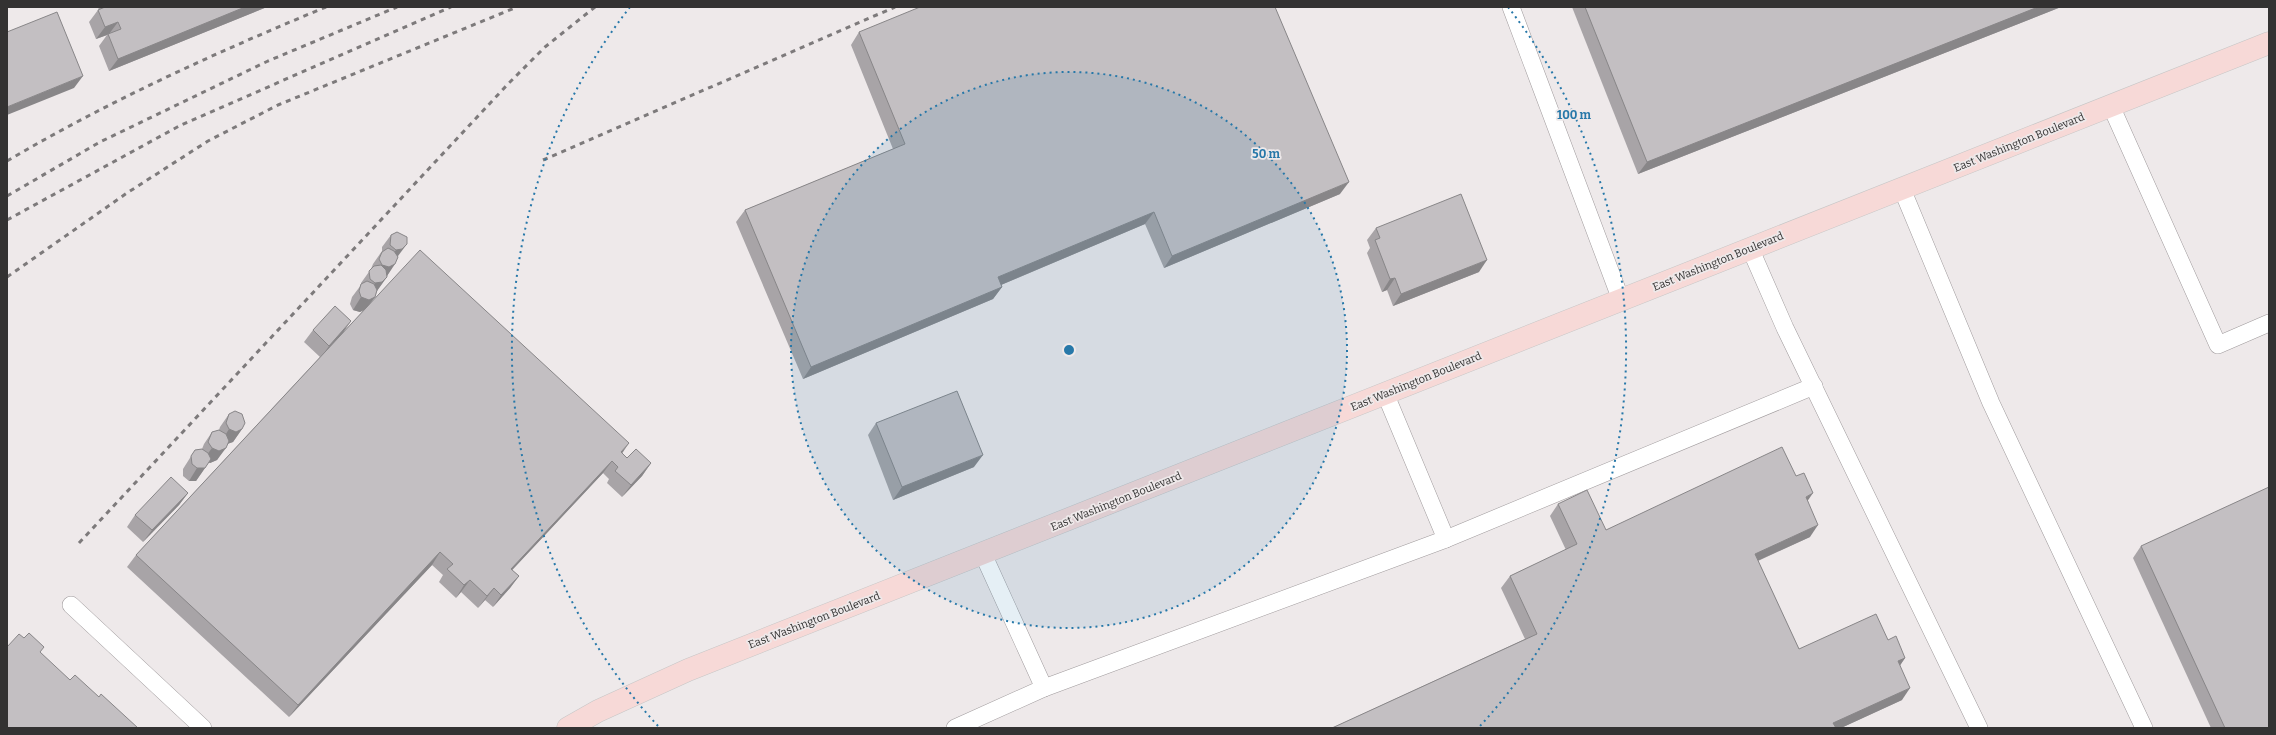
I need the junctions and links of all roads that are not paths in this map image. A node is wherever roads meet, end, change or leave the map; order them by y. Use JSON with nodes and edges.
{"nodes":[{"id":1,"x":1511,"y":7,"type":"edge"},
{"id":2,"x":2269,"y":43,"type":"edge"},
{"id":3,"x":2111,"y":106,"type":"junction"},
{"id":4,"x":1902,"y":189,"type":"junction"},
{"id":5,"x":1750,"y":248,"type":"junction"},
{"id":6,"x":1621,"y":300,"type":"junction"},
{"id":7,"x":2269,"y":323,"type":"edge"},
{"id":8,"x":1814,"y":386,"type":"junction"},
{"id":9,"x":1385,"y":393,"type":"junction"},
{"id":10,"x":1446,"y":538,"type":"junction"},
{"id":11,"x":983,"y":554,"type":"junction"},
{"id":12,"x":71,"y":605,"type":"dead end"},
{"id":13,"x":1044,"y":688,"type":"junction"},
{"id":14,"x":203,"y":728,"type":"edge"},
{"id":15,"x":568,"y":728,"type":"edge"},
{"id":16,"x":955,"y":728,"type":"edge"},
{"id":17,"x":1980,"y":728,"type":"edge"},
{"id":18,"x":2144,"y":728,"type":"edge"}],
"edges":[{"from":1,"to":6,"type":"lane"},
{"from":2,"to":3,"type":"main road","name":"East Washington Boulevard"},
{"from":3,"to":4,"type":"main road","name":"East Washington Boulevard"},
{"from":3,"to":7,"type":"lane"},
{"from":4,"to":5,"type":"main road","name":"East Washington Boulevard"},
{"from":4,"to":18,"type":"lane"},
{"from":5,"to":6,"type":"main road","name":"East Washington Boulevard"},
{"from":5,"to":8,"type":"lane"},
{"from":6,"to":9,"type":"main road","name":"East Washington Boulevard"},
{"from":8,"to":10,"type":"lane"},
{"from":8,"to":17,"type":"lane"},
{"from":9,"to":10,"type":"lane"},
{"from":9,"to":11,"type":"main road","name":"East Washington Boulevard"},
{"from":10,"to":13,"type":"lane"},
{"from":11,"to":13,"type":"lane"},
{"from":11,"to":15,"type":"main road","name":"East Washington Boulevard"},
{"from":12,"to":14,"type":"lane"},
{"from":13,"to":16,"type":"lane"}]}
